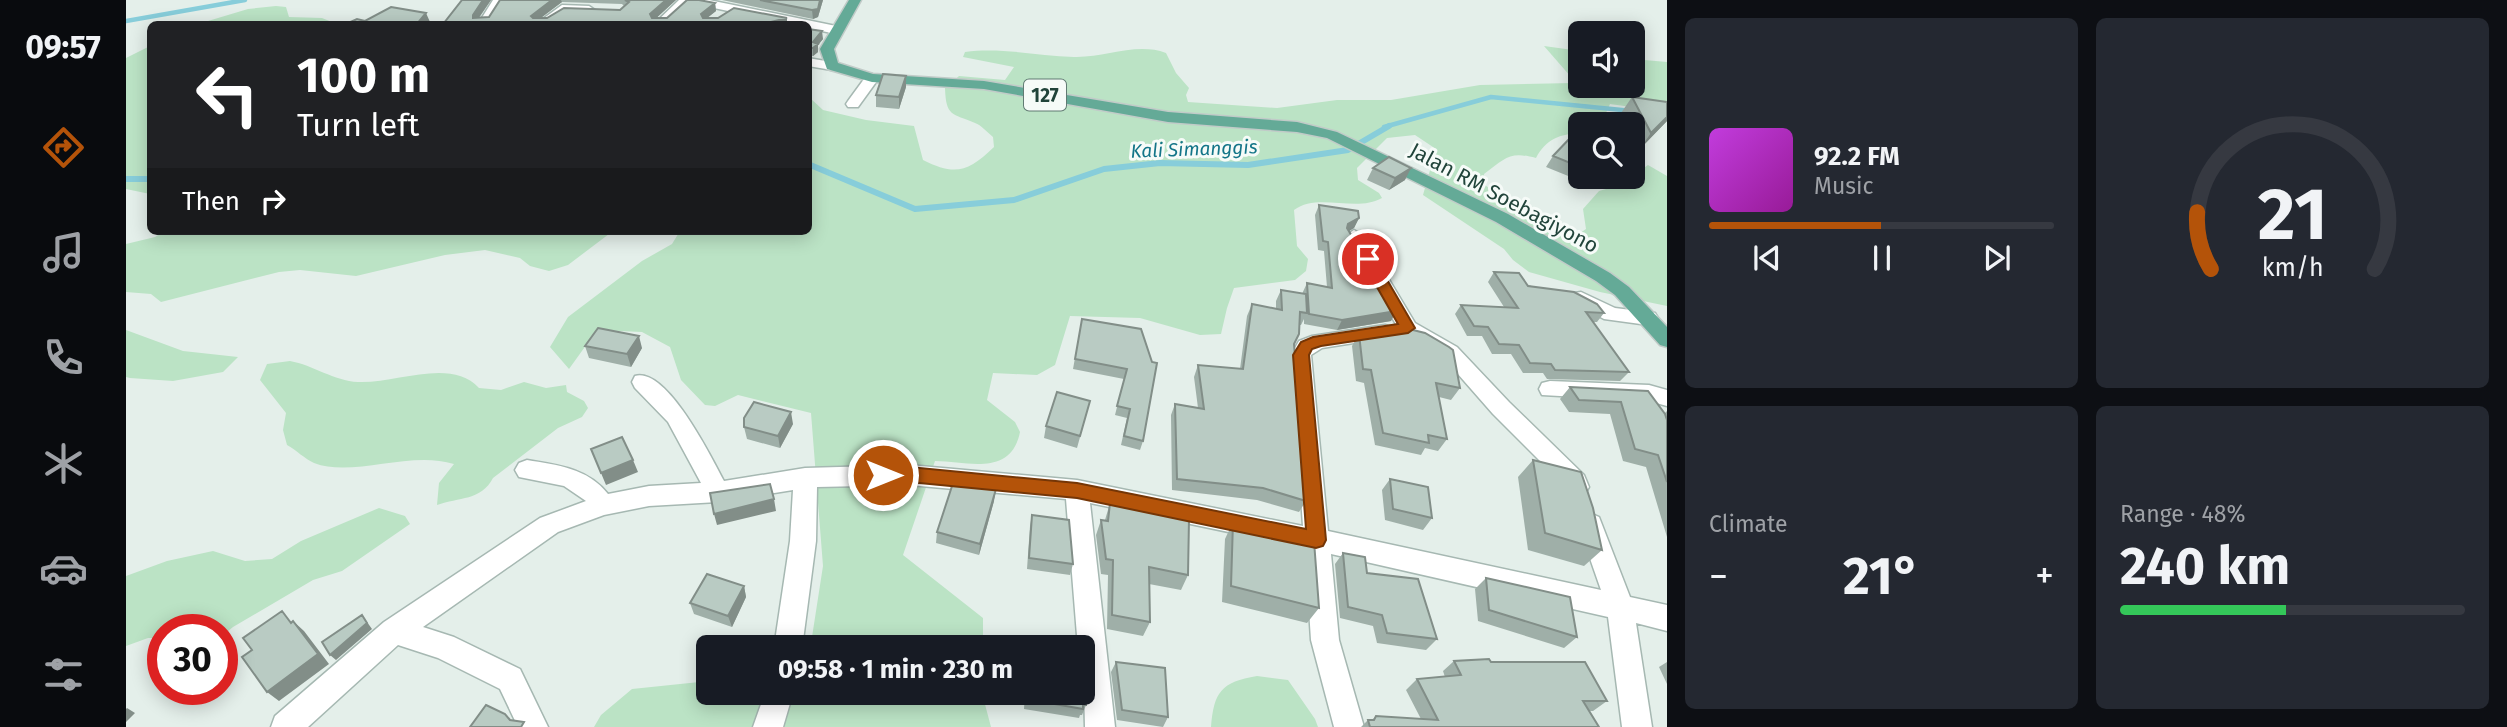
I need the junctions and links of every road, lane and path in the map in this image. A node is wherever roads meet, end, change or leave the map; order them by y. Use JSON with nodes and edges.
{"nodes":[{"id":1,"x":499,"y":0,"type":"edge"},
{"id":2,"x":688,"y":0,"type":"edge"},
{"id":3,"x":855,"y":0,"type":"edge"},
{"id":4,"x":541,"y":3,"type":"edge"},
{"id":5,"x":721,"y":8,"type":"edge"},
{"id":6,"x":600,"y":10,"type":"edge"},
{"id":7,"x":770,"y":16,"type":"edge"},
{"id":8,"x":486,"y":21,"type":"edge"},
{"id":9,"x":542,"y":21,"type":"edge"},
{"id":10,"x":546,"y":21,"type":"edge"},
{"id":11,"x":664,"y":21,"type":"edge"},
{"id":12,"x":794,"y":21,"type":"edge"},
{"id":13,"x":812,"y":25,"type":"edge"},
{"id":14,"x":836,"y":30,"type":"junction"},
{"id":15,"x":812,"y":63,"type":"edge"},
{"id":16,"x":832,"y":66,"type":"junction"},
{"id":17,"x":873,"y":78,"type":"junction"},
{"id":18,"x":853,"y":104,"type":"dead end"},
{"id":19,"x":1354,"y":236,"type":"edge"},
{"id":20,"x":1566,"y":292,"type":"edge"},
{"id":21,"x":1647,"y":318,"type":"junction"},
{"id":22,"x":1408,"y":328,"type":"junction"},
{"id":23,"x":1667,"y":340,"type":"edge"},
{"id":24,"x":643,"y":382,"type":"dead end"},
{"id":25,"x":1550,"y":389,"type":"dead end"},
{"id":26,"x":1667,"y":398,"type":"edge"},
{"id":27,"x":527,"y":470,"type":"dead end"},
{"id":28,"x":805,"y":478,"type":"junction"},
{"id":29,"x":1077,"y":490,"type":"junction"},
{"id":30,"x":718,"y":492,"type":"junction"},
{"id":31,"x":603,"y":505,"type":"junction"},
{"id":32,"x":1316,"y":540,"type":"junction"},
{"id":33,"x":1620,"y":607,"type":"junction"},
{"id":34,"x":1667,"y":618,"type":"edge"},
{"id":35,"x":394,"y":631,"type":"junction"},
{"id":36,"x":790,"y":635,"type":"edge"},
{"id":37,"x":775,"y":705,"type":"edge"},
{"id":38,"x":286,"y":727,"type":"edge"},
{"id":39,"x":533,"y":727,"type":"edge"},
{"id":40,"x":768,"y":727,"type":"edge"},
{"id":41,"x":1100,"y":727,"type":"edge"},
{"id":42,"x":1349,"y":727,"type":"edge"},
{"id":43,"x":1637,"y":727,"type":"edge"}],
"edges":[{"from":1,"to":8,"type":"street"},
{"from":2,"to":5,"type":"street"},
{"from":2,"to":11,"type":"street"},
{"from":3,"to":14,"type":"main road"},
{"from":4,"to":9,"type":"street"},
{"from":5,"to":7,"type":"street"},
{"from":6,"to":10,"type":"street"},
{"from":7,"to":12,"type":"street"},
{"from":13,"to":14,"type":"street"},
{"from":14,"to":16,"type":"main road"},
{"from":15,"to":16,"type":"street"},
{"from":16,"to":17,"type":"main road","number":"127"},
{"from":17,"to":18,"type":"street"},
{"from":17,"to":21,"type":"main road","name":"Jalan RM Soebagiyono","number":"127"},
{"from":19,"to":22,"type":"street"},
{"from":20,"to":21,"type":"street"},
{"from":21,"to":23,"type":"main road","name":"Jalan RM Soebagiyono","number":"127"},
{"from":22,"to":32,"type":"street"},
{"from":22,"to":33,"type":"street"},
{"from":24,"to":30,"type":"street"},
{"from":25,"to":26,"type":"street"},
{"from":27,"to":31,"type":"street"},
{"from":28,"to":29,"type":"street"},
{"from":28,"to":30,"type":"street"},
{"from":28,"to":36,"type":"street"},
{"from":29,"to":32,"type":"street"},
{"from":29,"to":41,"type":"street"},
{"from":30,"to":31,"type":"street"},
{"from":31,"to":35,"type":"street"},
{"from":32,"to":33,"type":"street"},
{"from":32,"to":42,"type":"street"},
{"from":33,"to":34,"type":"street"},
{"from":33,"to":43,"type":"street"},
{"from":35,"to":38,"type":"street"},
{"from":35,"to":39,"type":"street"},
{"from":37,"to":40,"type":"street"}]}
